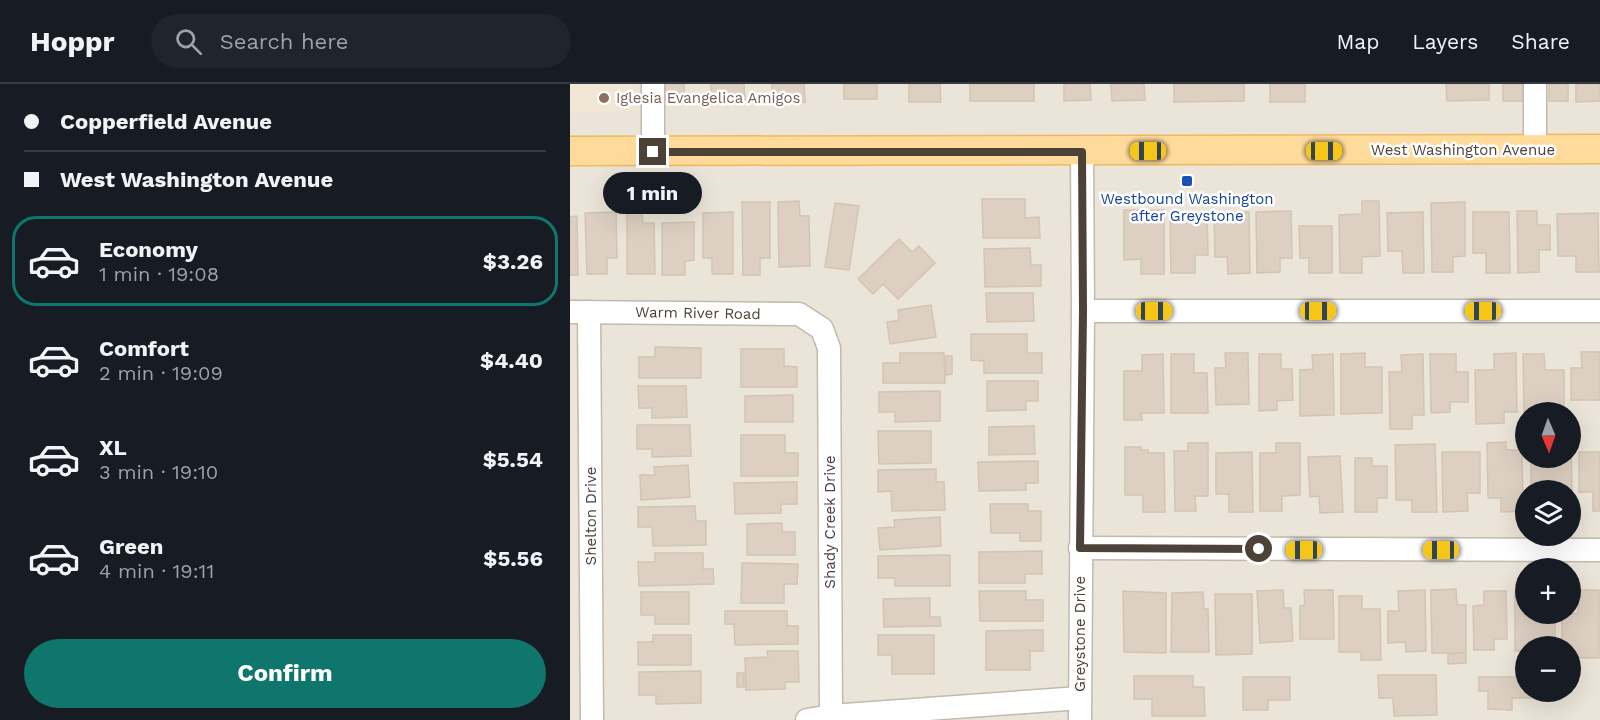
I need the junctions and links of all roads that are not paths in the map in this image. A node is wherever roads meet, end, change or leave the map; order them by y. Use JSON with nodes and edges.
{"nodes":[{"id":1,"x":652,"y":84,"type":"edge"},
{"id":2,"x":1535,"y":84,"type":"edge"},
{"id":3,"x":1535,"y":150,"type":"junction"},
{"id":4,"x":1600,"y":150,"type":"edge"},
{"id":5,"x":570,"y":152,"type":"edge"},
{"id":6,"x":653,"y":152,"type":"junction"},
{"id":7,"x":1082,"y":152,"type":"junction"},
{"id":8,"x":1083,"y":311,"type":"junction"},
{"id":9,"x":1600,"y":311,"type":"edge"},
{"id":10,"x":580,"y":312,"type":"edge"},
{"id":11,"x":822,"y":329,"type":"joint"},
{"id":12,"x":1080,"y":548,"type":"junction"},
{"id":13,"x":1600,"y":550,"type":"edge"},
{"id":14,"x":1080,"y":709,"type":"edge"},
{"id":15,"x":831,"y":716,"type":"junction"},
{"id":16,"x":592,"y":720,"type":"edge"},
{"id":17,"x":807,"y":720,"type":"edge"}],
"edges":[{"from":1,"to":6,"type":"street"},
{"from":2,"to":3,"type":"street"},
{"from":3,"to":4,"type":"main road","name":"West Washington Avenue"},
{"from":3,"to":7,"type":"main road","name":"West Washington Avenue"},
{"from":5,"to":6,"type":"main road","name":"West Washington Avenue"},
{"from":6,"to":7,"type":"main road","name":"West Washington Avenue"},
{"from":7,"to":8,"type":"street","name":"Greystone Drive"},
{"from":8,"to":9,"type":"street"},
{"from":8,"to":12,"type":"street","name":"Greystone Drive"},
{"from":10,"to":11,"type":"street","name":"Warm River Road"},
{"from":10,"to":16,"type":"street","name":"Shelton Drive"},
{"from":11,"to":15,"type":"street","name":"Shady Creek Drive"},
{"from":12,"to":13,"type":"street"},
{"from":12,"to":14,"type":"street","name":"Greystone Drive"},
{"from":14,"to":15,"type":"street"},
{"from":15,"to":17,"type":"street"}]}
